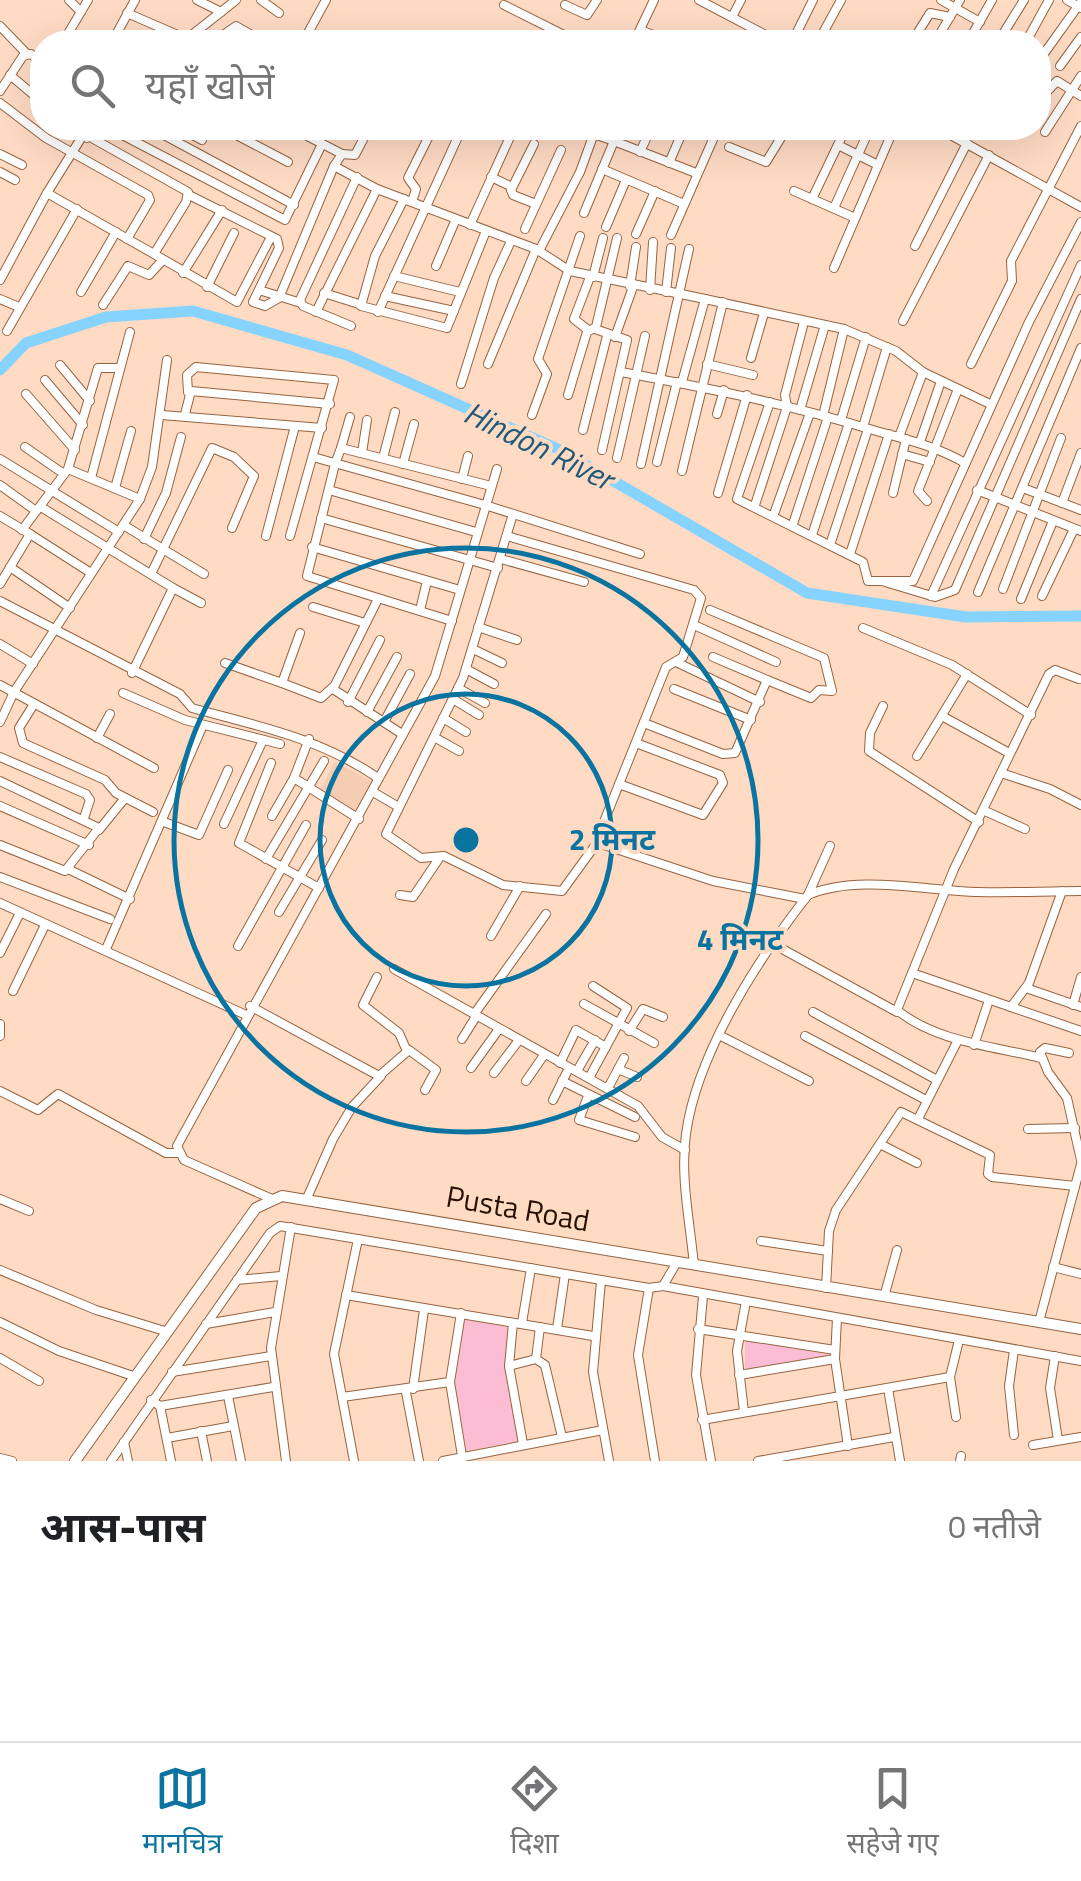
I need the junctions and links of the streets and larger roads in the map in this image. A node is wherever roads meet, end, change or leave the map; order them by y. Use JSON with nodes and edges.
{"nodes":[{"id":1,"x":68,"y":0,"type":"edge"},
{"id":2,"x":88,"y":0,"type":"edge"},
{"id":3,"x":135,"y":0,"type":"edge"},
{"id":4,"x":197,"y":0,"type":"edge"},
{"id":5,"x":236,"y":0,"type":"edge"},
{"id":6,"x":261,"y":0,"type":"edge"},
{"id":7,"x":326,"y":0,"type":"edge"},
{"id":8,"x":597,"y":0,"type":"edge"},
{"id":9,"x":654,"y":0,"type":"edge"},
{"id":10,"x":699,"y":0,"type":"edge"},
{"id":11,"x":741,"y":0,"type":"edge"},
{"id":12,"x":814,"y":0,"type":"edge"},
{"id":13,"x":842,"y":0,"type":"edge"},
{"id":14,"x":941,"y":0,"type":"edge"},
{"id":15,"x":992,"y":0,"type":"edge"},
{"id":16,"x":1024,"y":0,"type":"edge"},
{"id":17,"x":1049,"y":0,"type":"edge"},
{"id":18,"x":1067,"y":0,"type":"edge"},
{"id":19,"x":958,"y":4,"type":"edge"},
{"id":20,"x":504,"y":5,"type":"dead end"},
{"id":21,"x":565,"y":5,"type":"dead end"},
{"id":22,"x":1080,"y":5,"type":"edge"},
{"id":23,"x":81,"y":12,"type":"junction"},
{"id":24,"x":221,"y":12,"type":"junction"},
{"id":25,"x":128,"y":13,"type":"junction"},
{"id":26,"x":279,"y":13,"type":"dead end"},
{"id":27,"x":950,"y":17,"type":"junction"},
{"id":28,"x":732,"y":18,"type":"junction"},
{"id":29,"x":980,"y":22,"type":"junction"},
{"id":30,"x":0,"y":26,"type":"edge"},
{"id":31,"x":70,"y":30,"type":"edge"},
{"id":32,"x":119,"y":30,"type":"edge"},
{"id":33,"x":163,"y":30,"type":"edge"},
{"id":34,"x":199,"y":30,"type":"edge"},
{"id":35,"x":309,"y":30,"type":"edge"},
{"id":36,"x":554,"y":30,"type":"edge"},
{"id":37,"x":640,"y":30,"type":"edge"},
{"id":38,"x":756,"y":30,"type":"edge"},
{"id":39,"x":798,"y":30,"type":"edge"},
{"id":40,"x":825,"y":30,"type":"edge"},
{"id":41,"x":919,"y":30,"type":"edge"},
{"id":42,"x":942,"y":30,"type":"edge"},
{"id":43,"x":975,"y":30,"type":"edge"},
{"id":44,"x":1005,"y":30,"type":"edge"},
{"id":45,"x":1033,"y":30,"type":"edge"},
{"id":46,"x":1081,"y":37,"type":"edge"},
{"id":47,"x":1051,"y":44,"type":"edge"},
{"id":48,"x":27,"y":54,"type":"junction"},
{"id":49,"x":30,"y":56,"type":"edge"},
{"id":50,"x":1060,"y":66,"type":"dead end"},
{"id":51,"x":10,"y":75,"type":"junction"},
{"id":52,"x":1081,"y":76,"type":"edge"},
{"id":53,"x":1051,"y":85,"type":"edge"},
{"id":54,"x":1072,"y":90,"type":"junction"},
{"id":55,"x":0,"y":91,"type":"edge"},
{"id":56,"x":30,"y":92,"type":"edge"},
{"id":57,"x":1081,"y":96,"type":"edge"},
{"id":58,"x":0,"y":103,"type":"edge"},
{"id":59,"x":1051,"y":123,"type":"edge"},
{"id":60,"x":30,"y":124,"type":"edge"},
{"id":61,"x":1081,"y":126,"type":"edge"},
{"id":62,"x":53,"y":140,"type":"edge"},
{"id":63,"x":82,"y":140,"type":"edge"},
{"id":64,"x":92,"y":140,"type":"edge"},
{"id":65,"x":132,"y":140,"type":"edge"},
{"id":66,"x":174,"y":140,"type":"edge"},
{"id":67,"x":246,"y":140,"type":"edge"},
{"id":68,"x":314,"y":140,"type":"edge"},
{"id":69,"x":362,"y":140,"type":"edge"},
{"id":70,"x":427,"y":140,"type":"edge"},
{"id":71,"x":456,"y":140,"type":"edge"},
{"id":72,"x":508,"y":140,"type":"edge"},
{"id":73,"x":592,"y":140,"type":"edge"},
{"id":74,"x":610,"y":140,"type":"joint"},
{"id":75,"x":646,"y":140,"type":"edge"},
{"id":76,"x":679,"y":140,"type":"edge"},
{"id":77,"x":712,"y":140,"type":"edge"},
{"id":78,"x":779,"y":140,"type":"edge"},
{"id":79,"x":840,"y":140,"type":"edge"},
{"id":80,"x":864,"y":140,"type":"edge"},
{"id":81,"x":889,"y":140,"type":"edge"},
{"id":82,"x":963,"y":141,"type":"joint"},
{"id":83,"x":322,"y":144,"type":"junction"},
{"id":84,"x":534,"y":144,"type":"dead end"},
{"id":85,"x":1081,"y":144,"type":"edge"},
{"id":86,"x":838,"y":145,"type":"junction"},
{"id":87,"x":729,"y":147,"type":"dead end"},
{"id":88,"x":561,"y":150,"type":"dead end"},
{"id":89,"x":640,"y":152,"type":"junction"},
{"id":90,"x":72,"y":153,"type":"junction"},
{"id":91,"x":0,"y":154,"type":"edge"},
{"id":92,"x":342,"y":154,"type":"junction"},
{"id":93,"x":857,"y":154,"type":"junction"},
{"id":94,"x":1068,"y":154,"type":"junction"},
{"id":95,"x":989,"y":155,"type":"junction"},
{"id":96,"x":288,"y":162,"type":"dead end"},
{"id":97,"x":669,"y":163,"type":"junction"},
{"id":98,"x":878,"y":165,"type":"junction"},
{"id":99,"x":22,"y":166,"type":"dead end"},
{"id":100,"x":334,"y":166,"type":"junction"},
{"id":101,"x":602,"y":169,"type":"junction"},
{"id":102,"x":0,"y":172,"type":"edge"},
{"id":103,"x":696,"y":173,"type":"junction"},
{"id":104,"x":491,"y":177,"type":"junction"},
{"id":105,"x":357,"y":178,"type":"junction"},
{"id":106,"x":15,"y":180,"type":"dead end"},
{"id":107,"x":626,"y":180,"type":"junction"},
{"id":108,"x":377,"y":188,"type":"junction"},
{"id":109,"x":1050,"y":189,"type":"junction"},
{"id":110,"x":511,"y":190,"type":"junction"},
{"id":111,"x":794,"y":191,"type":"dead end"},
{"id":112,"x":655,"y":192,"type":"junction"},
{"id":113,"x":542,"y":193,"type":"junction"},
{"id":114,"x":47,"y":194,"type":"junction"},
{"id":115,"x":189,"y":195,"type":"junction"},
{"id":116,"x":812,"y":198,"type":"junction"},
{"id":117,"x":408,"y":201,"type":"junction"},
{"id":118,"x":561,"y":201,"type":"junction"},
{"id":119,"x":536,"y":204,"type":"junction"},
{"id":120,"x":684,"y":204,"type":"junction"},
{"id":121,"x":294,"y":205,"type":"junction"},
{"id":122,"x":425,"y":207,"type":"junction"},
{"id":123,"x":1081,"y":207,"type":"edge"},
{"id":124,"x":834,"y":208,"type":"junction"},
{"id":125,"x":78,"y":210,"type":"junction"},
{"id":126,"x":222,"y":210,"type":"junction"},
{"id":127,"x":584,"y":213,"type":"dead end"},
{"id":128,"x":853,"y":216,"type":"junction"},
{"id":129,"x":456,"y":219,"type":"junction"},
{"id":130,"x":1081,"y":222,"type":"edge"},
{"id":131,"x":470,"y":225,"type":"junction"},
{"id":132,"x":606,"y":226,"type":"dead end"},
{"id":133,"x":525,"y":229,"type":"dead end"},
{"id":134,"x":486,"y":231,"type":"junction"},
{"id":135,"x":116,"y":232,"type":"junction"},
{"id":136,"x":234,"y":232,"type":"dead end"},
{"id":137,"x":636,"y":234,"type":"dead end"},
{"id":138,"x":671,"y":235,"type":"dead end"},
{"id":139,"x":271,"y":236,"type":"junction"},
{"id":140,"x":580,"y":236,"type":"dead end"},
{"id":141,"x":603,"y":238,"type":"dead end"},
{"id":142,"x":617,"y":238,"type":"dead end"},
{"id":143,"x":127,"y":239,"type":"junction"},
{"id":144,"x":511,"y":241,"type":"junction"},
{"id":145,"x":653,"y":242,"type":"dead end"},
{"id":146,"x":0,"y":246,"type":"edge"},
{"id":147,"x":915,"y":246,"type":"dead end"},
{"id":148,"x":636,"y":247,"type":"dead end"},
{"id":149,"x":672,"y":248,"type":"dead end"},
{"id":150,"x":688,"y":249,"type":"dead end"},
{"id":151,"x":538,"y":250,"type":"junction"},
{"id":152,"x":14,"y":251,"type":"junction"},
{"id":153,"x":154,"y":254,"type":"junction"},
{"id":154,"x":162,"y":261,"type":"junction"},
{"id":155,"x":1081,"y":265,"type":"edge"},
{"id":156,"x":436,"y":266,"type":"dead end"},
{"id":157,"x":834,"y":268,"type":"dead end"},
{"id":158,"x":570,"y":271,"type":"junction"},
{"id":159,"x":183,"y":273,"type":"junction"},
{"id":160,"x":394,"y":276,"type":"junction"},
{"id":161,"x":592,"y":277,"type":"junction"},
{"id":162,"x":0,"y":280,"type":"edge"},
{"id":163,"x":609,"y":282,"type":"junction"},
{"id":164,"x":631,"y":286,"type":"junction"},
{"id":165,"x":207,"y":287,"type":"junction"},
{"id":166,"x":650,"y":290,"type":"junction"},
{"id":167,"x":82,"y":292,"type":"dead end"},
{"id":168,"x":460,"y":292,"type":"junction"},
{"id":169,"x":666,"y":292,"type":"junction"},
{"id":170,"x":324,"y":293,"type":"junction"},
{"id":171,"x":682,"y":294,"type":"junction"},
{"id":172,"x":385,"y":296,"type":"junction"},
{"id":173,"x":0,"y":298,"type":"edge"},
{"id":174,"x":280,"y":298,"type":"junction"},
{"id":175,"x":705,"y":299,"type":"junction"},
{"id":176,"x":1081,"y":300,"type":"edge"},
{"id":177,"x":723,"y":302,"type":"junction"},
{"id":178,"x":103,"y":304,"type":"dead end"},
{"id":179,"x":300,"y":304,"type":"junction"},
{"id":180,"x":359,"y":304,"type":"junction"},
{"id":181,"x":19,"y":307,"type":"junction"},
{"id":182,"x":454,"y":310,"type":"junction"},
{"id":183,"x":316,"y":312,"type":"junction"},
{"id":184,"x":378,"y":312,"type":"junction"},
{"id":185,"x":764,"y":312,"type":"junction"},
{"id":186,"x":903,"y":321,"type":"dead end"},
{"id":187,"x":804,"y":322,"type":"junction"},
{"id":188,"x":1029,"y":322,"type":"junction"},
{"id":189,"x":825,"y":325,"type":"junction"},
{"id":190,"x":351,"y":326,"type":"dead end"},
{"id":191,"x":844,"y":329,"type":"junction"},
{"id":192,"x":591,"y":330,"type":"junction"},
{"id":193,"x":1048,"y":330,"type":"junction"},
{"id":194,"x":8,"y":331,"type":"dead end"},
{"id":195,"x":130,"y":332,"type":"dead end"},
{"id":196,"x":645,"y":336,"type":"dead end"},
{"id":197,"x":611,"y":337,"type":"junction"},
{"id":198,"x":866,"y":337,"type":"junction"},
{"id":199,"x":887,"y":347,"type":"junction"},
{"id":200,"x":1081,"y":348,"type":"edge"},
{"id":201,"x":1055,"y":357,"type":"junction"},
{"id":202,"x":751,"y":358,"type":"dead end"},
{"id":203,"x":167,"y":360,"type":"dead end"},
{"id":204,"x":488,"y":364,"type":"dead end"},
{"id":205,"x":707,"y":364,"type":"junction"},
{"id":206,"x":971,"y":364,"type":"dead end"},
{"id":207,"x":60,"y":365,"type":"dead end"},
{"id":208,"x":120,"y":368,"type":"junction"},
{"id":209,"x":1070,"y":368,"type":"junction"},
{"id":210,"x":621,"y":372,"type":"junction"},
{"id":211,"x":923,"y":372,"type":"junction"},
{"id":212,"x":753,"y":374,"type":"dead end"},
{"id":213,"x":637,"y":375,"type":"junction"},
{"id":214,"x":660,"y":379,"type":"junction"},
{"id":215,"x":45,"y":380,"type":"dead end"},
{"id":216,"x":942,"y":381,"type":"junction"},
{"id":217,"x":679,"y":382,"type":"junction"},
{"id":218,"x":461,"y":384,"type":"dead end"},
{"id":219,"x":702,"y":387,"type":"junction"},
{"id":220,"x":958,"y":389,"type":"junction"},
{"id":221,"x":724,"y":390,"type":"junction"},
{"id":222,"x":188,"y":392,"type":"junction"},
{"id":223,"x":26,"y":394,"type":"dead end"},
{"id":224,"x":568,"y":396,"type":"dead end"},
{"id":225,"x":747,"y":396,"type":"junction"},
{"id":226,"x":90,"y":402,"type":"junction"},
{"id":227,"x":770,"y":402,"type":"junction"},
{"id":228,"x":330,"y":404,"type":"junction"},
{"id":229,"x":990,"y":404,"type":"junction"},
{"id":230,"x":787,"y":408,"type":"junction"},
{"id":231,"x":800,"y":410,"type":"junction"},
{"id":232,"x":395,"y":412,"type":"dead end"},
{"id":233,"x":810,"y":413,"type":"junction"},
{"id":234,"x":185,"y":414,"type":"junction"},
{"id":235,"x":718,"y":414,"type":"dead end"},
{"id":236,"x":162,"y":415,"type":"junction"},
{"id":237,"x":532,"y":416,"type":"dead end"},
{"id":238,"x":825,"y":416,"type":"junction"},
{"id":239,"x":350,"y":417,"type":"dead end"},
{"id":240,"x":367,"y":420,"type":"dead end"},
{"id":241,"x":845,"y":422,"type":"junction"},
{"id":242,"x":414,"y":424,"type":"dead end"},
{"id":243,"x":82,"y":425,"type":"junction"},
{"id":244,"x":294,"y":426,"type":"junction"},
{"id":245,"x":322,"y":428,"type":"junction"},
{"id":246,"x":865,"y":428,"type":"junction"},
{"id":247,"x":583,"y":430,"type":"dead end"},
{"id":248,"x":131,"y":431,"type":"dead end"},
{"id":249,"x":889,"y":434,"type":"junction"},
{"id":250,"x":181,"y":436,"type":"dead end"},
{"id":251,"x":903,"y":438,"type":"junction"},
{"id":252,"x":1062,"y":438,"type":"dead end"},
{"id":253,"x":920,"y":442,"type":"junction"},
{"id":254,"x":936,"y":446,"type":"junction"},
{"id":255,"x":25,"y":448,"type":"dead end"},
{"id":256,"x":341,"y":448,"type":"junction"},
{"id":257,"x":74,"y":450,"type":"junction"},
{"id":258,"x":602,"y":450,"type":"dead end"},
{"id":259,"x":362,"y":452,"type":"junction"},
{"id":260,"x":902,"y":454,"type":"junction"},
{"id":261,"x":1081,"y":454,"type":"edge"},
{"id":262,"x":468,"y":456,"type":"dead end"},
{"id":263,"x":313,"y":457,"type":"junction"},
{"id":264,"x":383,"y":458,"type":"junction"},
{"id":265,"x":618,"y":458,"type":"dead end"},
{"id":266,"x":0,"y":459,"type":"edge"},
{"id":267,"x":657,"y":462,"type":"dead end"},
{"id":268,"x":930,"y":462,"type":"junction"},
{"id":269,"x":965,"y":463,"type":"junction"},
{"id":270,"x":336,"y":464,"type":"junction"},
{"id":271,"x":403,"y":464,"type":"junction"},
{"id":272,"x":641,"y":464,"type":"dead end"},
{"id":273,"x":497,"y":469,"type":"dead end"},
{"id":274,"x":682,"y":470,"type":"dead end"},
{"id":275,"x":66,"y":472,"type":"junction"},
{"id":276,"x":91,"y":478,"type":"junction"},
{"id":277,"x":462,"y":479,"type":"junction"},
{"id":278,"x":0,"y":485,"type":"edge"},
{"id":279,"x":491,"y":486,"type":"junction"},
{"id":280,"x":115,"y":488,"type":"junction"},
{"id":281,"x":1023,"y":488,"type":"junction"},
{"id":282,"x":329,"y":490,"type":"junction"},
{"id":283,"x":977,"y":490,"type":"junction"},
{"id":284,"x":52,"y":492,"type":"junction"},
{"id":285,"x":718,"y":493,"type":"dead end"},
{"id":286,"x":893,"y":493,"type":"dead end"},
{"id":287,"x":1042,"y":495,"type":"junction"},
{"id":288,"x":140,"y":499,"type":"junction"},
{"id":289,"x":996,"y":499,"type":"junction"},
{"id":290,"x":927,"y":501,"type":"dead end"},
{"id":291,"x":1062,"y":503,"type":"junction"},
{"id":292,"x":485,"y":504,"type":"junction"},
{"id":293,"x":755,"y":505,"type":"junction"},
{"id":294,"x":1015,"y":506,"type":"junction"},
{"id":295,"x":1080,"y":506,"type":"edge"},
{"id":296,"x":39,"y":509,"type":"junction"},
{"id":297,"x":513,"y":514,"type":"junction"},
{"id":298,"x":774,"y":514,"type":"junction"},
{"id":299,"x":1033,"y":514,"type":"junction"},
{"id":300,"x":0,"y":516,"type":"edge"},
{"id":301,"x":321,"y":518,"type":"junction"},
{"id":302,"x":1053,"y":521,"type":"junction"},
{"id":303,"x":793,"y":524,"type":"junction"},
{"id":304,"x":232,"y":528,"type":"dead end"},
{"id":305,"x":122,"y":529,"type":"junction"},
{"id":306,"x":1078,"y":530,"type":"edge"},
{"id":307,"x":26,"y":532,"type":"junction"},
{"id":308,"x":476,"y":532,"type":"junction"},
{"id":309,"x":812,"y":535,"type":"junction"},
{"id":310,"x":266,"y":536,"type":"dead end"},
{"id":311,"x":290,"y":536,"type":"dead end"},
{"id":312,"x":507,"y":536,"type":"junction"},
{"id":313,"x":144,"y":539,"type":"junction"},
{"id":314,"x":830,"y":545,"type":"junction"},
{"id":315,"x":312,"y":547,"type":"junction"},
{"id":316,"x":107,"y":548,"type":"junction"},
{"id":317,"x":162,"y":551,"type":"junction"},
{"id":318,"x":640,"y":554,"type":"dead end"},
{"id":319,"x":850,"y":554,"type":"junction"},
{"id":320,"x":468,"y":560,"type":"junction"},
{"id":321,"x":499,"y":564,"type":"junction"},
{"id":322,"x":10,"y":568,"type":"junction"},
{"id":323,"x":90,"y":573,"type":"junction"},
{"id":324,"x":151,"y":574,"type":"junction"},
{"id":325,"x":204,"y":574,"type":"dead end"},
{"id":326,"x":427,"y":580,"type":"junction"},
{"id":327,"x":884,"y":581,"type":"junction"},
{"id":328,"x":584,"y":582,"type":"dead end"},
{"id":329,"x":0,"y":584,"type":"edge"},
{"id":330,"x":173,"y":588,"type":"junction"},
{"id":331,"x":1003,"y":589,"type":"dead end"},
{"id":332,"x":460,"y":590,"type":"junction"},
{"id":333,"x":978,"y":592,"type":"dead end"},
{"id":334,"x":931,"y":596,"type":"junction"},
{"id":335,"x":1042,"y":596,"type":"dead end"},
{"id":336,"x":378,"y":598,"type":"junction"},
{"id":337,"x":1021,"y":599,"type":"dead end"},
{"id":338,"x":0,"y":602,"type":"edge"},
{"id":339,"x":201,"y":603,"type":"dead end"},
{"id":340,"x":313,"y":607,"type":"dead end"},
{"id":341,"x":70,"y":608,"type":"junction"},
{"id":342,"x":420,"y":610,"type":"junction"},
{"id":343,"x":710,"y":610,"type":"dead end"},
{"id":344,"x":452,"y":621,"type":"junction"},
{"id":345,"x":365,"y":623,"type":"junction"},
{"id":346,"x":694,"y":625,"type":"junction"},
{"id":347,"x":478,"y":628,"type":"junction"},
{"id":348,"x":862,"y":628,"type":"dead end"},
{"id":349,"x":54,"y":632,"type":"junction"},
{"id":350,"x":300,"y":633,"type":"dead end"},
{"id":351,"x":380,"y":640,"type":"dead end"},
{"id":352,"x":517,"y":640,"type":"dead end"},
{"id":353,"x":0,"y":644,"type":"edge"},
{"id":354,"x":473,"y":649,"type":"junction"},
{"id":355,"x":713,"y":656,"type":"dead end"},
{"id":356,"x":397,"y":657,"type":"dead end"},
{"id":357,"x":776,"y":662,"type":"dead end"},
{"id":358,"x":224,"y":663,"type":"dead end"},
{"id":359,"x":502,"y":663,"type":"dead end"},
{"id":360,"x":678,"y":663,"type":"junction"},
{"id":361,"x":33,"y":664,"type":"junction"},
{"id":362,"x":466,"y":669,"type":"junction"},
{"id":363,"x":132,"y":673,"type":"junction"},
{"id":364,"x":410,"y":674,"type":"dead end"},
{"id":365,"x":967,"y":674,"type":"junction"},
{"id":366,"x":1078,"y":679,"type":"edge"},
{"id":367,"x":767,"y":680,"type":"junction"},
{"id":368,"x":282,"y":684,"type":"junction"},
{"id":369,"x":494,"y":684,"type":"dead end"},
{"id":370,"x":0,"y":685,"type":"edge"},
{"id":371,"x":333,"y":687,"type":"junction"},
{"id":372,"x":458,"y":688,"type":"junction"},
{"id":373,"x":674,"y":689,"type":"dead end"},
{"id":374,"x":14,"y":692,"type":"junction"},
{"id":375,"x":123,"y":692,"type":"dead end"},
{"id":376,"x":453,"y":699,"type":"junction"},
{"id":377,"x":348,"y":702,"type":"junction"},
{"id":378,"x":484,"y":702,"type":"dead end"},
{"id":379,"x":760,"y":702,"type":"junction"},
{"id":380,"x":34,"y":704,"type":"junction"},
{"id":381,"x":883,"y":706,"type":"dead end"},
{"id":382,"x":192,"y":708,"type":"junction"},
{"id":383,"x":3,"y":710,"type":"edge"},
{"id":384,"x":367,"y":712,"type":"junction"},
{"id":385,"x":110,"y":714,"type":"dead end"},
{"id":386,"x":479,"y":715,"type":"dead end"},
{"id":387,"x":1030,"y":715,"type":"junction"},
{"id":388,"x":942,"y":716,"type":"junction"},
{"id":389,"x":443,"y":718,"type":"junction"},
{"id":390,"x":184,"y":720,"type":"junction"},
{"id":391,"x":751,"y":720,"type":"junction"},
{"id":392,"x":0,"y":722,"type":"edge"},
{"id":393,"x":384,"y":722,"type":"junction"},
{"id":394,"x":644,"y":723,"type":"junction"},
{"id":395,"x":203,"y":725,"type":"junction"},
{"id":396,"x":466,"y":732,"type":"dead end"},
{"id":397,"x":402,"y":734,"type":"junction"},
{"id":398,"x":434,"y":736,"type":"junction"},
{"id":399,"x":98,"y":738,"type":"junction"},
{"id":400,"x":309,"y":739,"type":"junction"},
{"id":401,"x":264,"y":740,"type":"junction"},
{"id":402,"x":636,"y":743,"type":"junction"},
{"id":403,"x":280,"y":744,"type":"dead end"},
{"id":404,"x":458,"y":751,"type":"dead end"},
{"id":405,"x":1009,"y":753,"type":"junction"},
{"id":406,"x":917,"y":756,"type":"dead end"},
{"id":407,"x":0,"y":757,"type":"edge"},
{"id":408,"x":324,"y":760,"type":"dead end"},
{"id":409,"x":270,"y":763,"type":"dead end"},
{"id":410,"x":154,"y":768,"type":"dead end"},
{"id":411,"x":228,"y":770,"type":"dead end"},
{"id":412,"x":1001,"y":773,"type":"junction"},
{"id":413,"x":294,"y":778,"type":"junction"},
{"id":414,"x":378,"y":778,"type":"junction"},
{"id":415,"x":0,"y":781,"type":"edge"},
{"id":416,"x":619,"y":784,"type":"junction"},
{"id":417,"x":308,"y":790,"type":"junction"},
{"id":418,"x":373,"y":792,"type":"junction"},
{"id":419,"x":125,"y":798,"type":"junction"},
{"id":420,"x":1081,"y":805,"type":"edge"},
{"id":421,"x":0,"y":806,"type":"edge"},
{"id":422,"x":397,"y":806,"type":"junction"},
{"id":423,"x":985,"y":811,"type":"junction"},
{"id":424,"x":154,"y":812,"type":"dead end"},
{"id":425,"x":272,"y":816,"type":"dead end"},
{"id":426,"x":84,"y":818,"type":"junction"},
{"id":427,"x":358,"y":819,"type":"junction"},
{"id":428,"x":164,"y":822,"type":"junction"},
{"id":429,"x":980,"y":822,"type":"junction"},
{"id":430,"x":224,"y":824,"type":"dead end"},
{"id":431,"x":306,"y":825,"type":"dead end"},
{"id":432,"x":1025,"y":829,"type":"dead end"},
{"id":433,"x":99,"y":830,"type":"junction"},
{"id":434,"x":322,"y":840,"type":"dead end"},
{"id":435,"x":599,"y":840,"type":"junction"},
{"id":436,"x":0,"y":845,"type":"edge"},
{"id":437,"x":88,"y":846,"type":"junction"},
{"id":438,"x":830,"y":846,"type":"dead end"},
{"id":439,"x":440,"y":856,"type":"junction"},
{"id":440,"x":266,"y":859,"type":"junction"},
{"id":441,"x":281,"y":866,"type":"junction"},
{"id":442,"x":68,"y":869,"type":"junction"},
{"id":443,"x":0,"y":877,"type":"edge"},
{"id":444,"x":300,"y":877,"type":"junction"},
{"id":445,"x":520,"y":886,"type":"junction"},
{"id":446,"x":319,"y":888,"type":"junction"},
{"id":447,"x":944,"y":891,"type":"junction"},
{"id":448,"x":1062,"y":891,"type":"junction"},
{"id":449,"x":1081,"y":891,"type":"edge"},
{"id":450,"x":400,"y":895,"type":"dead end"},
{"id":451,"x":807,"y":897,"type":"junction"},
{"id":452,"x":130,"y":899,"type":"junction"},
{"id":453,"x":0,"y":903,"type":"edge"},
{"id":454,"x":280,"y":912,"type":"dead end"},
{"id":455,"x":20,"y":914,"type":"junction"},
{"id":456,"x":546,"y":914,"type":"dead end"},
{"id":457,"x":110,"y":919,"type":"dead end"},
{"id":458,"x":46,"y":925,"type":"junction"},
{"id":459,"x":491,"y":936,"type":"dead end"},
{"id":460,"x":775,"y":945,"type":"junction"},
{"id":461,"x":238,"y":946,"type":"dead end"},
{"id":462,"x":106,"y":949,"type":"junction"},
{"id":463,"x":0,"y":953,"type":"edge"},
{"id":464,"x":394,"y":969,"type":"dead end"},
{"id":465,"x":912,"y":973,"type":"junction"},
{"id":466,"x":1081,"y":976,"type":"edge"},
{"id":467,"x":377,"y":977,"type":"dead end"},
{"id":468,"x":593,"y":986,"type":"dead end"},
{"id":469,"x":1026,"y":988,"type":"junction"},
{"id":470,"x":14,"y":991,"type":"dead end"},
{"id":471,"x":989,"y":1000,"type":"junction"},
{"id":472,"x":584,"y":1004,"type":"dead end"},
{"id":473,"x":1077,"y":1006,"type":"edge"},
{"id":474,"x":1011,"y":1007,"type":"junction"},
{"id":475,"x":248,"y":1010,"type":"junction"},
{"id":476,"x":812,"y":1012,"type":"dead end"},
{"id":477,"x":898,"y":1012,"type":"junction"},
{"id":478,"x":476,"y":1014,"type":"junction"},
{"id":479,"x":663,"y":1017,"type":"dead end"},
{"id":480,"x":0,"y":1024,"type":"edge"},
{"id":481,"x":618,"y":1026,"type":"junction"},
{"id":482,"x":499,"y":1029,"type":"junction"},
{"id":483,"x":629,"y":1031,"type":"junction"},
{"id":484,"x":1081,"y":1031,"type":"edge"},
{"id":485,"x":718,"y":1035,"type":"junction"},
{"id":486,"x":0,"y":1036,"type":"edge"},
{"id":487,"x":806,"y":1036,"type":"dead end"},
{"id":488,"x":462,"y":1039,"type":"dead end"},
{"id":489,"x":519,"y":1040,"type":"junction"},
{"id":490,"x":595,"y":1040,"type":"junction"},
{"id":491,"x":958,"y":1040,"type":"junction"},
{"id":492,"x":654,"y":1042,"type":"dead end"},
{"id":493,"x":974,"y":1045,"type":"junction"},
{"id":494,"x":606,"y":1048,"type":"junction"},
{"id":495,"x":406,"y":1050,"type":"junction"},
{"id":496,"x":1068,"y":1054,"type":"dead end"},
{"id":497,"x":544,"y":1055,"type":"junction"},
{"id":498,"x":624,"y":1058,"type":"dead end"},
{"id":499,"x":1041,"y":1058,"type":"junction"},
{"id":500,"x":560,"y":1063,"type":"junction"},
{"id":501,"x":471,"y":1068,"type":"dead end"},
{"id":502,"x":618,"y":1069,"type":"junction"},
{"id":503,"x":573,"y":1070,"type":"junction"},
{"id":504,"x":494,"y":1073,"type":"dead end"},
{"id":505,"x":381,"y":1076,"type":"junction"},
{"id":506,"x":636,"y":1077,"type":"dead end"},
{"id":507,"x":589,"y":1078,"type":"junction"},
{"id":508,"x":937,"y":1080,"type":"junction"},
{"id":509,"x":562,"y":1081,"type":"junction"},
{"id":510,"x":809,"y":1081,"type":"dead end"},
{"id":511,"x":526,"y":1082,"type":"dead end"},
{"id":512,"x":608,"y":1088,"type":"junction"},
{"id":513,"x":425,"y":1090,"type":"dead end"},
{"id":514,"x":0,"y":1092,"type":"edge"},
{"id":515,"x":588,"y":1096,"type":"junction"},
{"id":516,"x":553,"y":1100,"type":"dead end"},
{"id":517,"x":926,"y":1100,"type":"junction"},
{"id":518,"x":1076,"y":1113,"type":"edge"},
{"id":519,"x":635,"y":1117,"type":"dead end"},
{"id":520,"x":918,"y":1118,"type":"junction"},
{"id":521,"x":1074,"y":1128,"type":"junction"},
{"id":522,"x":1028,"y":1130,"type":"dead end"},
{"id":523,"x":635,"y":1137,"type":"dead end"},
{"id":524,"x":880,"y":1144,"type":"junction"},
{"id":525,"x":685,"y":1150,"type":"junction"},
{"id":526,"x":177,"y":1153,"type":"junction"},
{"id":527,"x":1081,"y":1162,"type":"edge"},
{"id":528,"x":917,"y":1163,"type":"dead end"},
{"id":529,"x":1075,"y":1186,"type":"junction"},
{"id":530,"x":307,"y":1198,"type":"junction"},
{"id":531,"x":272,"y":1199,"type":"junction"},
{"id":532,"x":0,"y":1200,"type":"edge"},
{"id":533,"x":29,"y":1211,"type":"dead end"},
{"id":534,"x":291,"y":1227,"type":"junction"},
{"id":535,"x":358,"y":1239,"type":"junction"},
{"id":536,"x":761,"y":1241,"type":"dead end"},
{"id":537,"x":898,"y":1250,"type":"dead end"},
{"id":538,"x":828,"y":1251,"type":"junction"},
{"id":539,"x":677,"y":1262,"type":"junction"},
{"id":540,"x":694,"y":1265,"type":"junction"},
{"id":541,"x":1053,"y":1267,"type":"junction"},
{"id":542,"x":532,"y":1268,"type":"junction"},
{"id":543,"x":0,"y":1270,"type":"edge"},
{"id":544,"x":565,"y":1274,"type":"junction"},
{"id":545,"x":1081,"y":1274,"type":"edge"},
{"id":546,"x":281,"y":1276,"type":"junction"},
{"id":547,"x":237,"y":1280,"type":"junction"},
{"id":548,"x":601,"y":1280,"type":"junction"},
{"id":549,"x":662,"y":1286,"type":"junction"},
{"id":550,"x":649,"y":1288,"type":"junction"},
{"id":551,"x":826,"y":1288,"type":"junction"},
{"id":552,"x":346,"y":1295,"type":"junction"},
{"id":553,"x":703,"y":1296,"type":"junction"},
{"id":554,"x":884,"y":1298,"type":"junction"},
{"id":555,"x":746,"y":1302,"type":"junction"},
{"id":556,"x":424,"y":1310,"type":"junction"},
{"id":557,"x":275,"y":1312,"type":"junction"},
{"id":558,"x":460,"y":1313,"type":"junction"},
{"id":559,"x":836,"y":1318,"type":"junction"},
{"id":560,"x":0,"y":1322,"type":"edge"},
{"id":561,"x":1039,"y":1322,"type":"junction"},
{"id":562,"x":518,"y":1323,"type":"junction"},
{"id":563,"x":206,"y":1324,"type":"junction"},
{"id":564,"x":540,"y":1328,"type":"junction"},
{"id":565,"x":557,"y":1329,"type":"junction"},
{"id":566,"x":698,"y":1329,"type":"junction"},
{"id":567,"x":1081,"y":1329,"type":"edge"},
{"id":568,"x":168,"y":1332,"type":"junction"},
{"id":569,"x":593,"y":1336,"type":"junction"},
{"id":570,"x":738,"y":1336,"type":"junction"},
{"id":571,"x":960,"y":1340,"type":"junction"},
{"id":572,"x":1014,"y":1350,"type":"junction"},
{"id":573,"x":835,"y":1355,"type":"junction"},
{"id":574,"x":271,"y":1356,"type":"junction"},
{"id":575,"x":1055,"y":1356,"type":"junction"},
{"id":576,"x":0,"y":1358,"type":"edge"},
{"id":577,"x":536,"y":1359,"type":"junction"},
{"id":578,"x":1081,"y":1361,"type":"edge"},
{"id":579,"x":509,"y":1366,"type":"junction"},
{"id":580,"x":170,"y":1373,"type":"junction"},
{"id":581,"x":740,"y":1375,"type":"junction"},
{"id":582,"x":136,"y":1377,"type":"junction"},
{"id":583,"x":950,"y":1377,"type":"junction"},
{"id":584,"x":40,"y":1381,"type":"dead end"},
{"id":585,"x":450,"y":1382,"type":"junction"},
{"id":586,"x":273,"y":1387,"type":"junction"},
{"id":587,"x":888,"y":1388,"type":"junction"},
{"id":588,"x":410,"y":1390,"type":"junction"},
{"id":589,"x":840,"y":1394,"type":"junction"},
{"id":590,"x":228,"y":1396,"type":"junction"},
{"id":591,"x":342,"y":1398,"type":"junction"},
{"id":592,"x":152,"y":1400,"type":"junction"},
{"id":593,"x":160,"y":1406,"type":"junction"},
{"id":594,"x":744,"y":1412,"type":"junction"},
{"id":595,"x":956,"y":1416,"type":"dead end"},
{"id":596,"x":702,"y":1420,"type":"junction"},
{"id":597,"x":233,"y":1426,"type":"junction"},
{"id":598,"x":603,"y":1430,"type":"junction"},
{"id":599,"x":201,"y":1431,"type":"junction"},
{"id":600,"x":1014,"y":1435,"type":"dead end"},
{"id":601,"x":562,"y":1437,"type":"junction"},
{"id":602,"x":894,"y":1437,"type":"junction"},
{"id":603,"x":1081,"y":1437,"type":"edge"},
{"id":604,"x":167,"y":1438,"type":"junction"},
{"id":605,"x":1058,"y":1440,"type":"junction"},
{"id":606,"x":124,"y":1442,"type":"junction"},
{"id":607,"x":523,"y":1444,"type":"junction"},
{"id":608,"x":1033,"y":1444,"type":"dead end"},
{"id":609,"x":848,"y":1446,"type":"junction"},
{"id":610,"x":462,"y":1456,"type":"junction"},
{"id":611,"x":0,"y":1458,"type":"edge"},
{"id":612,"x":12,"y":1461,"type":"edge"},
{"id":613,"x":75,"y":1461,"type":"edge"},
{"id":614,"x":110,"y":1461,"type":"edge"},
{"id":615,"x":128,"y":1461,"type":"edge"},
{"id":616,"x":171,"y":1461,"type":"edge"},
{"id":617,"x":207,"y":1461,"type":"edge"},
{"id":618,"x":241,"y":1461,"type":"edge"},
{"id":619,"x":286,"y":1461,"type":"edge"},
{"id":620,"x":354,"y":1461,"type":"edge"},
{"id":621,"x":419,"y":1461,"type":"edge"},
{"id":622,"x":442,"y":1461,"type":"edge"},
{"id":623,"x":609,"y":1461,"type":"edge"},
{"id":624,"x":655,"y":1461,"type":"edge"},
{"id":625,"x":711,"y":1461,"type":"edge"},
{"id":626,"x":758,"y":1461,"type":"edge"},
{"id":627,"x":900,"y":1461,"type":"edge"}],
"edges":[{"from":1,"to":23,"type":"street"},
{"from":2,"to":23,"type":"street"},
{"from":3,"to":25,"type":"street"},
{"from":4,"to":24,"type":"street"},
{"from":5,"to":24,"type":"street"},
{"from":6,"to":26,"type":"street"},
{"from":7,"to":35,"type":"street"},
{"from":8,"to":21,"type":"street"},
{"from":9,"to":37,"type":"street"},
{"from":10,"to":28,"type":"street"},
{"from":11,"to":28,"type":"street"},
{"from":12,"to":39,"type":"street"},
{"from":13,"to":40,"type":"street"},
{"from":14,"to":19,"type":"street"},
{"from":15,"to":29,"type":"street"},
{"from":16,"to":44,"type":"street"},
{"from":17,"to":45,"type":"street"},
{"from":18,"to":22,"type":"street"},
{"from":19,"to":27,"type":"street"},
{"from":19,"to":29,"type":"street"},
{"from":20,"to":36,"type":"street"},
{"from":22,"to":47,"type":"street"},
{"from":23,"to":31,"type":"street"},
{"from":24,"to":34,"type":"street"},
{"from":25,"to":32,"type":"street"},
{"from":25,"to":33,"type":"street"},
{"from":27,"to":41,"type":"street"},
{"from":27,"to":42,"type":"street"},
{"from":28,"to":38,"type":"street"},
{"from":29,"to":43,"type":"street"},
{"from":30,"to":48,"type":"street"},
{"from":46,"to":50,"type":"street"},
{"from":48,"to":49,"type":"street"},
{"from":48,"to":51,"type":"street"},
{"from":51,"to":55,"type":"street"},
{"from":51,"to":56,"type":"street"},
{"from":52,"to":54,"type":"street"},
{"from":53,"to":54,"type":"street"},
{"from":54,"to":57,"type":"street"},
{"from":54,"to":59,"type":"street"},
{"from":58,"to":60,"type":"street"},
{"from":61,"to":94,"type":"street"},
{"from":62,"to":90,"type":"street"},
{"from":63,"to":90,"type":"street"},
{"from":64,"to":115,"type":"street"},
{"from":65,"to":121,"type":"street"},
{"from":66,"to":121,"type":"street"},
{"from":67,"to":96,"type":"street"},
{"from":68,"to":83,"type":"street"},
{"from":69,"to":92,"type":"street"},
{"from":70,"to":117,"type":"street"},
{"from":71,"to":122,"type":"street"},
{"from":72,"to":104,"type":"street"},
{"from":73,"to":118,"type":"street"},
{"from":74,"to":89,"type":"street"},
{"from":74,"to":101,"type":"street"},
{"from":75,"to":89,"type":"street"},
{"from":76,"to":97,"type":"street"},
{"from":77,"to":103,"type":"street"},
{"from":78,"to":87,"type":"street"},
{"from":79,"to":86,"type":"street"},
{"from":80,"to":93,"type":"street"},
{"from":81,"to":98,"type":"street"},
{"from":82,"to":95,"type":"street"},
{"from":82,"to":147,"type":"street"},
{"from":83,"to":92,"type":"street"},
{"from":83,"to":121,"type":"street"},
{"from":84,"to":110,"type":"street"},
{"from":85,"to":94,"type":"street"},
{"from":86,"to":93,"type":"street"},
{"from":86,"to":116,"type":"street"},
{"from":88,"to":113,"type":"street"},
{"from":89,"to":97,"type":"street"},
{"from":90,"to":114,"type":"street"},
{"from":90,"to":143,"type":"street"},
{"from":91,"to":99,"type":"street"},
{"from":92,"to":100,"type":"street"},
{"from":93,"to":98,"type":"street"},
{"from":93,"to":124,"type":"street"},
{"from":94,"to":109,"type":"street"},
{"from":95,"to":109,"type":"street"},
{"from":95,"to":186,"type":"street"},
{"from":97,"to":103,"type":"street"},
{"from":98,"to":128,"type":"street"},
{"from":100,"to":105,"type":"street"},
{"from":100,"to":174,"type":"street"},
{"from":101,"to":107,"type":"street"},
{"from":101,"to":127,"type":"street"},
{"from":102,"to":106,"type":"street"},
{"from":103,"to":120,"type":"street"},
{"from":104,"to":110,"type":"street"},
{"from":104,"to":131,"type":"street"},
{"from":105,"to":108,"type":"street"},
{"from":105,"to":179,"type":"street"},
{"from":107,"to":112,"type":"street"},
{"from":107,"to":132,"type":"street"},
{"from":108,"to":117,"type":"street"},
{"from":108,"to":170,"type":"street"},
{"from":109,"to":123,"type":"street"},
{"from":109,"to":206,"type":"street"},
{"from":110,"to":119,"type":"street"},
{"from":111,"to":116,"type":"street"},
{"from":112,"to":120,"type":"street"},
{"from":112,"to":137,"type":"street"},
{"from":113,"to":118,"type":"street"},
{"from":113,"to":119,"type":"street"},
{"from":114,"to":125,"type":"street"},
{"from":114,"to":152,"type":"street"},
{"from":115,"to":126,"type":"street"},
{"from":115,"to":153,"type":"street"},
{"from":116,"to":124,"type":"street"},
{"from":117,"to":122,"type":"street"},
{"from":117,"to":180,"type":"street"},
{"from":118,"to":151,"type":"street"},
{"from":119,"to":133,"type":"street"},
{"from":120,"to":138,"type":"street"},
{"from":122,"to":129,"type":"street"},
{"from":122,"to":160,"type":"street"},
{"from":124,"to":128,"type":"street"},
{"from":125,"to":135,"type":"street"},
{"from":125,"to":181,"type":"street"},
{"from":126,"to":139,"type":"street"},
{"from":126,"to":159,"type":"street"},
{"from":128,"to":157,"type":"street"},
{"from":129,"to":131,"type":"street"},
{"from":129,"to":156,"type":"street"},
{"from":130,"to":188,"type":"street"},
{"from":131,"to":134,"type":"street"},
{"from":134,"to":144,"type":"street"},
{"from":134,"to":168,"type":"street"},
{"from":135,"to":143,"type":"street"},
{"from":135,"to":167,"type":"street"},
{"from":136,"to":165,"type":"street"},
{"from":139,"to":165,"type":"street"},
{"from":139,"to":174,"type":"street"},
{"from":140,"to":158,"type":"street"},
{"from":141,"to":161,"type":"street"},
{"from":142,"to":163,"type":"street"},
{"from":143,"to":153,"type":"street"},
{"from":144,"to":151,"type":"street"},
{"from":144,"to":218,"type":"street"},
{"from":145,"to":166,"type":"street"},
{"from":146,"to":152,"type":"street"},
{"from":148,"to":164,"type":"street"},
{"from":149,"to":169,"type":"street"},
{"from":150,"to":171,"type":"street"},
{"from":151,"to":158,"type":"street"},
{"from":151,"to":204,"type":"street"},
{"from":152,"to":162,"type":"street"},
{"from":153,"to":154,"type":"street"},
{"from":154,"to":159,"type":"street"},
{"from":154,"to":178,"type":"street"},
{"from":155,"to":193,"type":"street"},
{"from":158,"to":161,"type":"street"},
{"from":158,"to":237,"type":"street"},
{"from":159,"to":165,"type":"street"},
{"from":160,"to":168,"type":"street"},
{"from":160,"to":172,"type":"street"},
{"from":161,"to":163,"type":"street"},
{"from":161,"to":192,"type":"street"},
{"from":163,"to":164,"type":"street"},
{"from":163,"to":192,"type":"street"},
{"from":164,"to":166,"type":"street"},
{"from":164,"to":197,"type":"street"},
{"from":166,"to":169,"type":"street"},
{"from":168,"to":182,"type":"street"},
{"from":169,"to":171,"type":"street"},
{"from":170,"to":180,"type":"street"},
{"from":170,"to":183,"type":"street"},
{"from":171,"to":175,"type":"street"},
{"from":171,"to":214,"type":"street"},
{"from":172,"to":182,"type":"street"},
{"from":172,"to":184,"type":"street"},
{"from":173,"to":181,"type":"street"},
{"from":174,"to":179,"type":"street"},
{"from":175,"to":177,"type":"street"},
{"from":175,"to":217,"type":"street"},
{"from":176,"to":201,"type":"street"},
{"from":177,"to":185,"type":"street"},
{"from":177,"to":205,"type":"street"},
{"from":179,"to":183,"type":"street"},
{"from":180,"to":184,"type":"street"},
{"from":181,"to":194,"type":"street"},
{"from":182,"to":184,"type":"street"},
{"from":183,"to":190,"type":"street"},
{"from":185,"to":187,"type":"street"},
{"from":185,"to":202,"type":"street"},
{"from":187,"to":189,"type":"street"},
{"from":187,"to":230,"type":"street"},
{"from":188,"to":193,"type":"street"},
{"from":188,"to":229,"type":"street"},
{"from":189,"to":191,"type":"street"},
{"from":189,"to":231,"type":"street"},
{"from":191,"to":198,"type":"street"},
{"from":191,"to":238,"type":"street"},
{"from":192,"to":197,"type":"street"},
{"from":192,"to":224,"type":"street"},
{"from":193,"to":283,"type":"street"},
{"from":195,"to":208,"type":"street"},
{"from":196,"to":213,"type":"street"},
{"from":197,"to":210,"type":"street"},
{"from":197,"to":247,"type":"street"},
{"from":198,"to":199,"type":"street"},
{"from":198,"to":241,"type":"street"},
{"from":199,"to":211,"type":"street"},
{"from":199,"to":246,"type":"street"},
{"from":200,"to":209,"type":"street"},
{"from":201,"to":209,"type":"street"},
{"from":201,"to":289,"type":"street"},
{"from":203,"to":236,"type":"street"},
{"from":205,"to":212,"type":"street"},
{"from":205,"to":219,"type":"street"},
{"from":207,"to":226,"type":"street"},
{"from":208,"to":226,"type":"street"},
{"from":208,"to":276,"type":"street"},
{"from":209,"to":281,"type":"street"},
{"from":210,"to":213,"type":"street"},
{"from":210,"to":258,"type":"street"},
{"from":211,"to":216,"type":"street"},
{"from":211,"to":251,"type":"street"},
{"from":213,"to":214,"type":"street"},
{"from":213,"to":265,"type":"street"},
{"from":214,"to":217,"type":"street"},
{"from":214,"to":272,"type":"street"},
{"from":215,"to":243,"type":"street"},
{"from":216,"to":220,"type":"street"},
{"from":216,"to":253,"type":"street"},
{"from":217,"to":219,"type":"street"},
{"from":217,"to":267,"type":"street"},
{"from":219,"to":221,"type":"street"},
{"from":219,"to":274,"type":"street"},
{"from":220,"to":229,"type":"street"},
{"from":220,"to":254,"type":"street"},
{"from":221,"to":225,"type":"street"},
{"from":221,"to":235,"type":"street"},
{"from":222,"to":228,"type":"street"},
{"from":222,"to":228,"type":"street"},
{"from":222,"to":234,"type":"street"},
{"from":223,"to":257,"type":"street"},
{"from":225,"to":227,"type":"street"},
{"from":225,"to":285,"type":"street"},
{"from":226,"to":243,"type":"street"},
{"from":227,"to":230,"type":"street"},
{"from":227,"to":293,"type":"street"},
{"from":228,"to":245,"type":"street"},
{"from":229,"to":269,"type":"street"},
{"from":230,"to":231,"type":"street"},
{"from":230,"to":293,"type":"street"},
{"from":231,"to":233,"type":"street"},
{"from":232,"to":264,"type":"street"},
{"from":233,"to":238,"type":"street"},
{"from":233,"to":298,"type":"street"},
{"from":234,"to":236,"type":"street"},
{"from":234,"to":244,"type":"street"},
{"from":236,"to":288,"type":"street"},
{"from":238,"to":241,"type":"street"},
{"from":238,"to":303,"type":"street"},
{"from":239,"to":256,"type":"street"},
{"from":240,"to":259,"type":"street"},
{"from":241,"to":246,"type":"street"},
{"from":241,"to":309,"type":"street"},
{"from":242,"to":271,"type":"street"},
{"from":243,"to":257,"type":"street"},
{"from":244,"to":245,"type":"street"},
{"from":244,"to":310,"type":"street"},
{"from":245,"to":263,"type":"street"},
{"from":246,"to":249,"type":"street"},
{"from":246,"to":314,"type":"street"},
{"from":248,"to":280,"type":"street"},
{"from":249,"to":251,"type":"street"},
{"from":249,"to":319,"type":"street"},
{"from":250,"to":313,"type":"street"},
{"from":251,"to":253,"type":"street"},
{"from":251,"to":260,"type":"street"},
{"from":252,"to":287,"type":"street"},
{"from":253,"to":254,"type":"street"},
{"from":254,"to":268,"type":"street"},
{"from":254,"to":269,"type":"street"},
{"from":255,"to":275,"type":"street"},
{"from":256,"to":259,"type":"street"},
{"from":256,"to":270,"type":"street"},
{"from":257,"to":275,"type":"street"},
{"from":259,"to":264,"type":"street"},
{"from":260,"to":268,"type":"street"},
{"from":260,"to":286,"type":"street"},
{"from":261,"to":291,"type":"street"},
{"from":262,"to":277,"type":"street"},
{"from":263,"to":270,"type":"street"},
{"from":263,"to":311,"type":"street"},
{"from":264,"to":271,"type":"street"},
{"from":266,"to":284,"type":"street"},
{"from":268,"to":290,"type":"street"},
{"from":269,"to":327,"type":"street"},
{"from":270,"to":282,"type":"street"},
{"from":270,"to":292,"type":"street"},
{"from":271,"to":277,"type":"street"},
{"from":273,"to":279,"type":"street"},
{"from":275,"to":276,"type":"street"},
{"from":275,"to":284,"type":"street"},
{"from":276,"to":280,"type":"street"},
{"from":277,"to":279,"type":"street"},
{"from":278,"to":296,"type":"street"},
{"from":279,"to":292,"type":"street"},
{"from":280,"to":288,"type":"street"},
{"from":281,"to":287,"type":"street"},
{"from":281,"to":294,"type":"street"},
{"from":282,"to":301,"type":"street"},
{"from":282,"to":308,"type":"street"},
{"from":283,"to":289,"type":"street"},
{"from":283,"to":334,"type":"street"},
{"from":284,"to":296,"type":"street"},
{"from":284,"to":305,"type":"street"},
{"from":287,"to":291,"type":"street"},
{"from":287,"to":299,"type":"street"},
{"from":288,"to":305,"type":"street"},
{"from":289,"to":294,"type":"street"},
{"from":289,"to":334,"type":"street"},
{"from":291,"to":295,"type":"street"},
{"from":292,"to":297,"type":"street"},
{"from":292,"to":308,"type":"street"},
{"from":293,"to":298,"type":"street"},
{"from":294,"to":299,"type":"street"},
{"from":294,"to":333,"type":"street"},
{"from":296,"to":307,"type":"street"},
{"from":296,"to":316,"type":"street"},
{"from":297,"to":312,"type":"street"},
{"from":297,"to":318,"type":"street"},
{"from":298,"to":303,"type":"street"},
{"from":299,"to":302,"type":"street"},
{"from":299,"to":331,"type":"street"},
{"from":300,"to":307,"type":"street"},
{"from":301,"to":315,"type":"street"},
{"from":301,"to":320,"type":"street"},
{"from":302,"to":306,"type":"street"},
{"from":302,"to":337,"type":"street"},
{"from":303,"to":309,"type":"street"},
{"from":304,"to":317,"type":"street"},
{"from":305,"to":313,"type":"street"},
{"from":305,"to":316,"type":"street"},
{"from":306,"to":335,"type":"street"},
{"from":307,"to":322,"type":"street"},
{"from":307,"to":323,"type":"street"},
{"from":308,"to":320,"type":"street"},
{"from":309,"to":314,"type":"street"},
{"from":312,"to":321,"type":"street"},
{"from":312,"to":346,"type":"street"},
{"from":313,"to":317,"type":"street"},
{"from":314,"to":319,"type":"street"},
{"from":315,"to":326,"type":"street"},
{"from":315,"to":336,"type":"street"},
{"from":316,"to":323,"type":"street"},
{"from":316,"to":324,"type":"street"},
{"from":317,"to":324,"type":"street"},
{"from":317,"to":325,"type":"street"},
{"from":319,"to":327,"type":"street"},
{"from":320,"to":321,"type":"street"},
{"from":320,"to":332,"type":"street"},
{"from":321,"to":328,"type":"street"},
{"from":321,"to":347,"type":"street"},
{"from":322,"to":329,"type":"street"},
{"from":322,"to":341,"type":"street"},
{"from":323,"to":341,"type":"street"},
{"from":324,"to":330,"type":"street"},
{"from":326,"to":332,"type":"street"},
{"from":326,"to":342,"type":"street"},
{"from":327,"to":334,"type":"street"},
{"from":330,"to":339,"type":"street"},
{"from":330,"to":363,"type":"street"},
{"from":332,"to":344,"type":"street"},
{"from":336,"to":342,"type":"street"},
{"from":336,"to":345,"type":"street"},
{"from":338,"to":349,"type":"street"},
{"from":340,"to":345,"type":"street"},
{"from":341,"to":349,"type":"street"},
{"from":342,"to":344,"type":"street"},
{"from":343,"to":367,"type":"street"},
{"from":344,"to":397,"type":"street"},
{"from":345,"to":371,"type":"street"},
{"from":346,"to":357,"type":"street"},
{"from":346,"to":360,"type":"street"},
{"from":347,"to":352,"type":"street"},
{"from":347,"to":354,"type":"street"},
{"from":348,"to":365,"type":"street"},
{"from":349,"to":361,"type":"street"},
{"from":349,"to":363,"type":"street"},
{"from":350,"to":368,"type":"street"},
{"from":351,"to":377,"type":"street"},
{"from":353,"to":361,"type":"street"},
{"from":354,"to":359,"type":"street"},
{"from":354,"to":362,"type":"street"},
{"from":355,"to":367,"type":"street"},
{"from":356,"to":384,"type":"street"},
{"from":358,"to":368,"type":"street"},
{"from":360,"to":379,"type":"street"},
{"from":360,"to":394,"type":"street"},
{"from":361,"to":374,"type":"street"},
{"from":362,"to":369,"type":"street"},
{"from":362,"to":372,"type":"street"},
{"from":363,"to":382,"type":"street"},
{"from":364,"to":393,"type":"street"},
{"from":365,"to":387,"type":"street"},
{"from":365,"to":388,"type":"street"},
{"from":366,"to":387,"type":"street"},
{"from":367,"to":379,"type":"street"},
{"from":368,"to":371,"type":"street"},
{"from":370,"to":374,"type":"street"},
{"from":371,"to":377,"type":"street"},
{"from":372,"to":376,"type":"street"},
{"from":372,"to":378,"type":"street"},
{"from":373,"to":391,"type":"street"},
{"from":374,"to":380,"type":"street"},
{"from":374,"to":383,"type":"street"},
{"from":375,"to":390,"type":"street"},
{"from":376,"to":386,"type":"street"},
{"from":376,"to":389,"type":"street"},
{"from":377,"to":384,"type":"street"},
{"from":379,"to":391,"type":"street"},
{"from":380,"to":399,"type":"street"},
{"from":380,"to":419,"type":"street"},
{"from":381,"to":429,"type":"street"},
{"from":382,"to":390,"type":"street"},
{"from":382,"to":400,"type":"street"},
{"from":383,"to":392,"type":"street"},
{"from":384,"to":393,"type":"street"},
{"from":385,"to":399,"type":"street"},
{"from":387,"to":405,"type":"street"},
{"from":388,"to":405,"type":"street"},
{"from":388,"to":406,"type":"street"},
{"from":389,"to":396,"type":"street"},
{"from":389,"to":398,"type":"street"},
{"from":390,"to":395,"type":"street"},
{"from":391,"to":394,"type":"street"},
{"from":393,"to":397,"type":"street"},
{"from":394,"to":402,"type":"street"},
{"from":395,"to":401,"type":"street"},
{"from":395,"to":428,"type":"street"},
{"from":397,"to":414,"type":"street"},
{"from":398,"to":404,"type":"street"},
{"from":398,"to":422,"type":"street"},
{"from":399,"to":410,"type":"street"},
{"from":400,"to":413,"type":"street"},
{"from":400,"to":414,"type":"street"},
{"from":401,"to":403,"type":"street"},
{"from":401,"to":430,"type":"street"},
{"from":402,"to":416,"type":"street"},
{"from":402,"to":416,"type":"street"},
{"from":405,"to":412,"type":"street"},
{"from":407,"to":426,"type":"street"},
{"from":408,"to":417,"type":"street"},
{"from":409,"to":440,"type":"street"},
{"from":411,"to":428,"type":"street"},
{"from":412,"to":420,"type":"street"},
{"from":412,"to":423,"type":"street"},
{"from":413,"to":417,"type":"street"},
{"from":413,"to":425,"type":"street"},
{"from":414,"to":418,"type":"street"},
{"from":415,"to":426,"type":"street"},
{"from":416,"to":435,"type":"street"},
{"from":417,"to":427,"type":"street"},
{"from":417,"to":440,"type":"street"},
{"from":418,"to":422,"type":"street"},
{"from":418,"to":427,"type":"street"},
{"from":419,"to":424,"type":"street"},
{"from":419,"to":433,"type":"street"},
{"from":421,"to":437,"type":"street"},
{"from":422,"to":439,"type":"street"},
{"from":423,"to":429,"type":"street"},
{"from":423,"to":432,"type":"street"},
{"from":426,"to":433,"type":"street"},
{"from":427,"to":446,"type":"street"},
{"from":428,"to":452,"type":"street"},
{"from":429,"to":447,"type":"street"},
{"from":431,"to":441,"type":"street"},
{"from":433,"to":437,"type":"street"},
{"from":434,"to":444,"type":"street"},
{"from":435,"to":445,"type":"street"},
{"from":435,"to":451,"type":"street"},
{"from":436,"to":442,"type":"street"},
{"from":437,"to":442,"type":"street"},
{"from":438,"to":451,"type":"street"},
{"from":439,"to":445,"type":"street"},
{"from":439,"to":450,"type":"street"},
{"from":440,"to":441,"type":"street"},
{"from":441,"to":444,"type":"street"},
{"from":441,"to":461,"type":"street"},
{"from":442,"to":452,"type":"street"},
{"from":443,"to":457,"type":"street"},
{"from":444,"to":446,"type":"street"},
{"from":444,"to":454,"type":"street"},
{"from":445,"to":459,"type":"street"},
{"from":446,"to":475,"type":"street"},
{"from":447,"to":448,"type":"street"},
{"from":447,"to":451,"type":"street"},
{"from":447,"to":465,"type":"street"},
{"from":448,"to":449,"type":"street"},
{"from":448,"to":469,"type":"street"},
{"from":451,"to":460,"type":"street"},
{"from":452,"to":462,"type":"street"},
{"from":453,"to":455,"type":"street"},
{"from":455,"to":458,"type":"street"},
{"from":455,"to":463,"type":"street"},
{"from":456,"to":478,"type":"street"},
{"from":458,"to":462,"type":"street"},
{"from":458,"to":470,"type":"street"},
{"from":460,"to":477,"type":"street"},
{"from":460,"to":485,"type":"street"},
{"from":462,"to":475,"type":"street"},
{"from":464,"to":478,"type":"street"},
{"from":465,"to":471,"type":"street"},
{"from":465,"to":477,"type":"street"},
{"from":466,"to":473,"type":"street"},
{"from":467,"to":495,"type":"street"},
{"from":468,"to":481,"type":"street"},
{"from":469,"to":473,"type":"street"},
{"from":469,"to":474,"type":"street"},
{"from":471,"to":474,"type":"street"},
{"from":471,"to":493,"type":"street"},
{"from":472,"to":481,"type":"street"},
{"from":474,"to":484,"type":"street"},
{"from":475,"to":505,"type":"street"},
{"from":475,"to":526,"type":"street"},
{"from":476,"to":508,"type":"street"},
{"from":477,"to":491,"type":"street"},
{"from":478,"to":482,"type":"street"},
{"from":478,"to":488,"type":"street"},
{"from":479,"to":483,"type":"street"},
{"from":480,"to":486,"type":"street"},
{"from":481,"to":483,"type":"street"},
{"from":481,"to":494,"type":"street"},
{"from":482,"to":489,"type":"street"},
{"from":482,"to":501,"type":"street"},
{"from":483,"to":492,"type":"street"},
{"from":485,"to":510,"type":"street"},
{"from":485,"to":525,"type":"street"},
{"from":487,"to":517,"type":"street"},
{"from":489,"to":497,"type":"street"},
{"from":489,"to":504,"type":"street"},
{"from":490,"to":494,"type":"street"},
{"from":490,"to":500,"type":"street"},
{"from":490,"to":503,"type":"street"},
{"from":491,"to":493,"type":"street"},
{"from":491,"to":508,"type":"street"},
{"from":493,"to":499,"type":"street"},
{"from":494,"to":507,"type":"street"},
{"from":495,"to":505,"type":"street"},
{"from":495,"to":513,"type":"street"},
{"from":496,"to":499,"type":"street"},
{"from":497,"to":500,"type":"street"},
{"from":497,"to":511,"type":"street"},
{"from":498,"to":502,"type":"street"},
{"from":499,"to":518,"type":"street"},
{"from":500,"to":503,"type":"street"},
{"from":502,"to":506,"type":"street"},
{"from":502,"to":512,"type":"street"},
{"from":503,"to":507,"type":"street"},
{"from":503,"to":509,"type":"street"},
{"from":505,"to":530,"type":"street"},
{"from":507,"to":512,"type":"street"},
{"from":508,"to":517,"type":"street"},
{"from":509,"to":515,"type":"street"},
{"from":509,"to":516,"type":"street"},
{"from":512,"to":525,"type":"street"},
{"from":514,"to":526,"type":"street"},
{"from":515,"to":519,"type":"street"},
{"from":515,"to":523,"type":"street"},
{"from":517,"to":520,"type":"street"},
{"from":518,"to":521,"type":"street"},
{"from":520,"to":524,"type":"street"},
{"from":520,"to":529,"type":"street"},
{"from":521,"to":522,"type":"street"},
{"from":521,"to":527,"type":"street"},
{"from":524,"to":528,"type":"street"},
{"from":524,"to":538,"type":"street"},
{"from":525,"to":540,"type":"street"},
{"from":526,"to":531,"type":"street"},
{"from":527,"to":529,"type":"street"},
{"from":529,"to":541,"type":"street"},
{"from":530,"to":531,"type":"street","name":"Pusta Road"},
{"from":530,"to":539,"type":"street","name":"Pusta Road"},
{"from":531,"to":568,"type":"street"},
{"from":532,"to":533,"type":"street"},
{"from":534,"to":535,"type":"street"},
{"from":534,"to":546,"type":"street"},
{"from":534,"to":547,"type":"street"},
{"from":535,"to":542,"type":"street"},
{"from":535,"to":552,"type":"street"},
{"from":536,"to":538,"type":"street"},
{"from":537,"to":554,"type":"street"},
{"from":538,"to":551,"type":"street"},
{"from":539,"to":540,"type":"street","name":"Pusta Road"},
{"from":539,"to":549,"type":"street"},
{"from":540,"to":551,"type":"street","name":"Pusta Road"},
{"from":541,"to":545,"type":"street"},
{"from":541,"to":561,"type":"street"},
{"from":542,"to":544,"type":"street"},
{"from":542,"to":562,"type":"street"},
{"from":543,"to":568,"type":"street"},
{"from":544,"to":548,"type":"street"},
{"from":544,"to":565,"type":"street"},
{"from":546,"to":547,"type":"street"},
{"from":546,"to":557,"type":"street"},
{"from":547,"to":563,"type":"street"},
{"from":548,"to":550,"type":"street"},
{"from":548,"to":569,"type":"street"},
{"from":549,"to":550,"type":"street"},
{"from":549,"to":553,"type":"street"},
{"from":550,"to":624,"type":"street"},
{"from":551,"to":554,"type":"street","name":"Pusta Road"},
{"from":552,"to":556,"type":"street"},
{"from":552,"to":591,"type":"street"},
{"from":553,"to":555,"type":"street"},
{"from":553,"to":566,"type":"street"},
{"from":554,"to":561,"type":"street","name":"Pusta Road"},
{"from":555,"to":559,"type":"street"},
{"from":555,"to":570,"type":"street"},
{"from":556,"to":558,"type":"street"},
{"from":556,"to":588,"type":"street"},
{"from":557,"to":563,"type":"street"},
{"from":557,"to":574,"type":"street"},
{"from":558,"to":562,"type":"street"},
{"from":558,"to":585,"type":"street"},
{"from":559,"to":571,"type":"street"},
{"from":559,"to":573,"type":"street"},
{"from":560,"to":582,"type":"street"},
{"from":561,"to":567,"type":"street","name":"Pusta Road"},
{"from":562,"to":564,"type":"street"},
{"from":562,"to":579,"type":"street"},
{"from":563,"to":580,"type":"street"},
{"from":564,"to":565,"type":"street"},
{"from":564,"to":577,"type":"street"},
{"from":565,"to":569,"type":"street"},
{"from":566,"to":570,"type":"street"},
{"from":566,"to":596,"type":"street"},
{"from":568,"to":582,"type":"street"},
{"from":569,"to":598,"type":"street"},
{"from":570,"to":573,"type":"street"},
{"from":570,"to":581,"type":"street"},
{"from":571,"to":572,"type":"street"},
{"from":571,"to":583,"type":"street"},
{"from":572,"to":575,"type":"street"},
{"from":572,"to":600,"type":"street"},
{"from":573,"to":581,"type":"street"},
{"from":573,"to":589,"type":"street"},
{"from":574,"to":580,"type":"street"},
{"from":574,"to":586,"type":"street"},
{"from":575,"to":578,"type":"street"},
{"from":575,"to":605,"type":"street"},
{"from":576,"to":584,"type":"street"},
{"from":577,"to":579,"type":"street"},
{"from":577,"to":601,"type":"street"},
{"from":579,"to":607,"type":"street"},
{"from":580,"to":592,"type":"street"},
{"from":581,"to":594,"type":"street"},
{"from":582,"to":613,"type":"street"},
{"from":583,"to":587,"type":"street"},
{"from":583,"to":595,"type":"street"},
{"from":585,"to":588,"type":"street"},
{"from":585,"to":610,"type":"street"},
{"from":586,"to":590,"type":"street"},
{"from":586,"to":619,"type":"street"},
{"from":587,"to":589,"type":"street"},
{"from":587,"to":602,"type":"street"},
{"from":588,"to":591,"type":"street"},
{"from":588,"to":621,"type":"street"},
{"from":589,"to":594,"type":"street"},
{"from":589,"to":609,"type":"street"},
{"from":590,"to":593,"type":"street"},
{"from":590,"to":597,"type":"street"},
{"from":591,"to":620,"type":"street"},
{"from":592,"to":593,"type":"street"},
{"from":592,"to":606,"type":"street"},
{"from":593,"to":604,"type":"street"},
{"from":594,"to":596,"type":"street"},
{"from":596,"to":625,"type":"street"},
{"from":597,"to":599,"type":"street"},
{"from":597,"to":618,"type":"street"},
{"from":598,"to":601,"type":"street"},
{"from":598,"to":623,"type":"street"},
{"from":599,"to":604,"type":"street"},
{"from":599,"to":617,"type":"street"},
{"from":601,"to":607,"type":"street"},
{"from":602,"to":609,"type":"street"},
{"from":602,"to":627,"type":"street"},
{"from":603,"to":605,"type":"street"},
{"from":604,"to":616,"type":"street"},
{"from":605,"to":608,"type":"street"},
{"from":606,"to":614,"type":"street"},
{"from":606,"to":615,"type":"street"},
{"from":607,"to":610,"type":"street"},
{"from":609,"to":626,"type":"street"},
{"from":610,"to":622,"type":"street"},
{"from":611,"to":612,"type":"street"}]}
